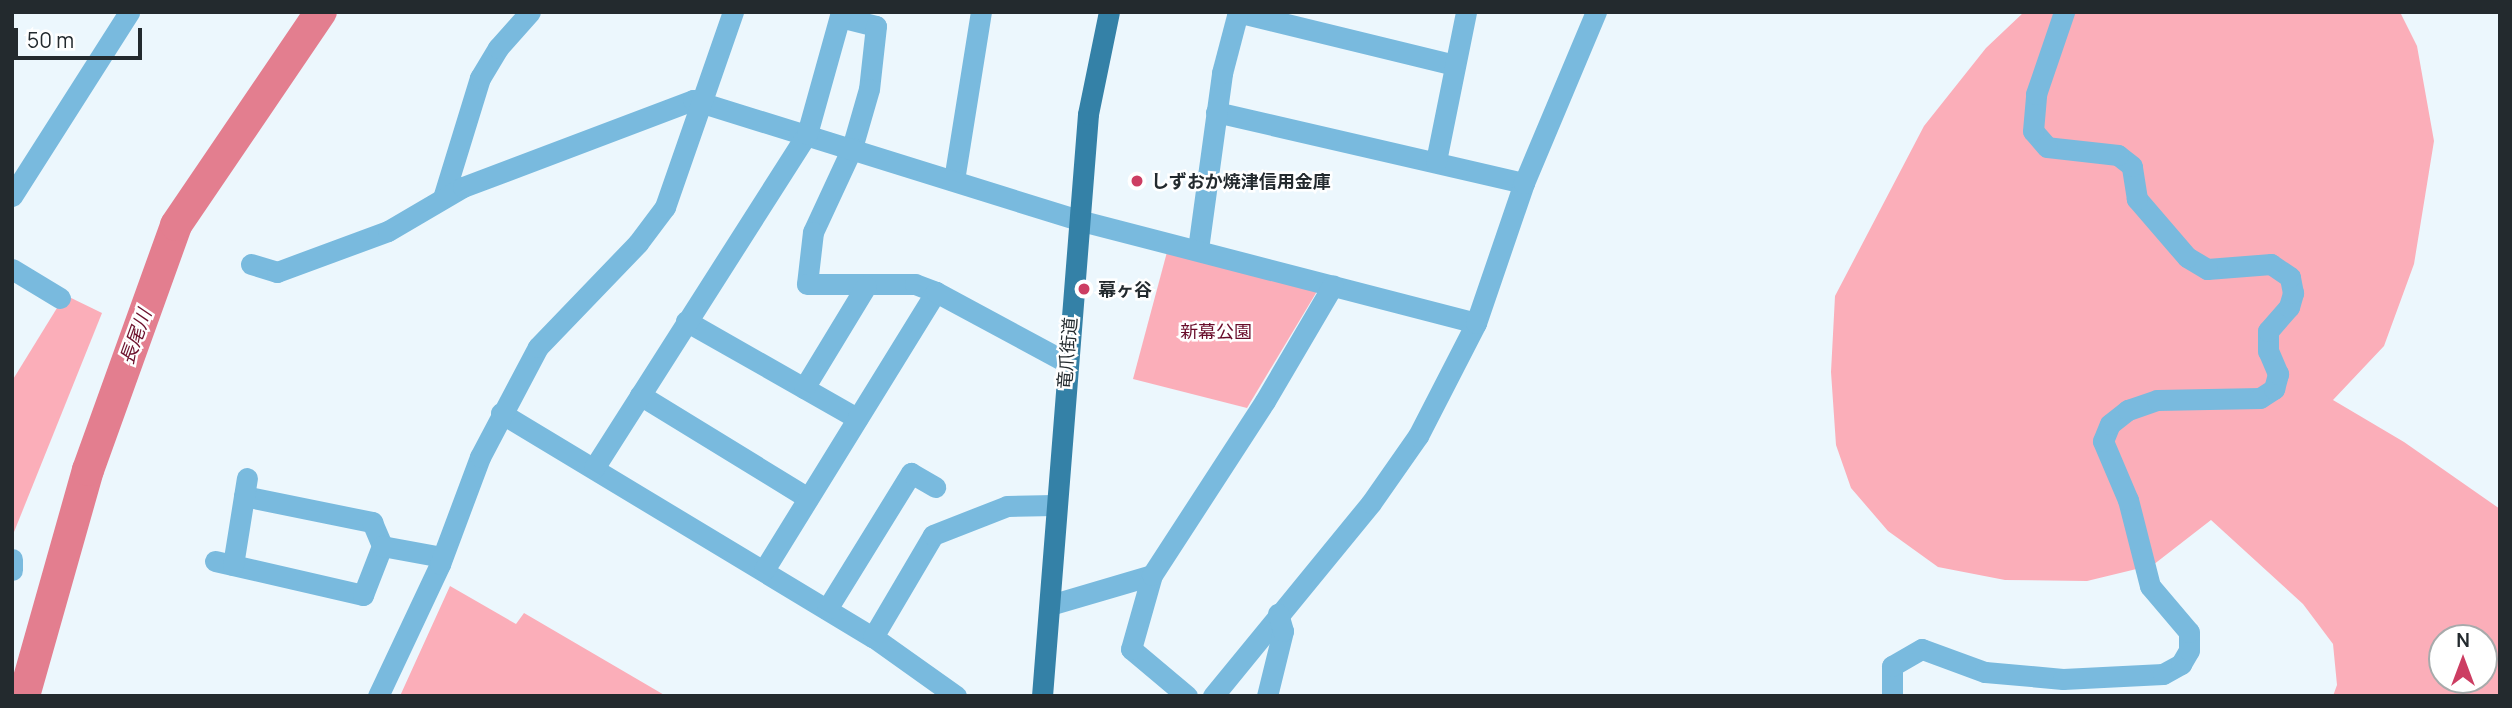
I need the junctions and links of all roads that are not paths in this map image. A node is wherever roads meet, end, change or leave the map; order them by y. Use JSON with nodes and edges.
{"nodes":[{"id":1,"x":129,"y":12,"type":"edge"},
{"id":2,"x":530,"y":12,"type":"edge"},
{"id":3,"x":733,"y":12,"type":"edge"},
{"id":4,"x":981,"y":12,"type":"edge"},
{"id":5,"x":1109,"y":12,"type":"edge"},
{"id":6,"x":1237,"y":12,"type":"edge"},
{"id":7,"x":1466,"y":12,"type":"edge"},
{"id":8,"x":1596,"y":12,"type":"edge"},
{"id":9,"x":2064,"y":12,"type":"edge"},
{"id":10,"x":841,"y":15,"type":"edge"},
{"id":11,"x":1455,"y":65,"type":"junction"},
{"id":12,"x":704,"y":101,"type":"junction"},
{"id":13,"x":1216,"y":112,"type":"junction"},
{"id":14,"x":807,"y":134,"type":"junction"},
{"id":15,"x":852,"y":148,"type":"junction"},
{"id":16,"x":1436,"y":161,"type":"junction"},
{"id":17,"x":954,"y":180,"type":"junction"},
{"id":18,"x":1524,"y":183,"type":"junction"},
{"id":19,"x":12,"y":196,"type":"edge"},
{"id":20,"x":443,"y":198,"type":"junction"},
{"id":21,"x":1078,"y":220,"type":"junction"},
{"id":22,"x":1198,"y":249,"type":"junction"},
{"id":23,"x":251,"y":264,"type":"dead end"},
{"id":24,"x":12,"y":269,"type":"edge"},
{"id":25,"x":1333,"y":285,"type":"junction"},
{"id":26,"x":866,"y":286,"type":"junction"},
{"id":27,"x":936,"y":292,"type":"junction"},
{"id":28,"x":60,"y":298,"type":"dead end"},
{"id":29,"x":686,"y":321,"type":"junction"},
{"id":30,"x":1476,"y":323,"type":"junction"},
{"id":31,"x":1066,"y":362,"type":"junction"},
{"id":32,"x":804,"y":388,"type":"junction"},
{"id":33,"x":640,"y":395,"type":"junction"},
{"id":34,"x":501,"y":413,"type":"junction"},
{"id":35,"x":857,"y":418,"type":"junction"},
{"id":36,"x":594,"y":468,"type":"junction"},
{"id":37,"x":935,"y":487,"type":"dead end"},
{"id":38,"x":808,"y":498,"type":"junction"},
{"id":39,"x":1054,"y":505,"type":"junction"},
{"id":40,"x":382,"y":546,"type":"junction"},
{"id":41,"x":442,"y":557,"type":"junction"},
{"id":42,"x":12,"y":559,"type":"edge"},
{"id":43,"x":12,"y":570,"type":"edge"},
{"id":44,"x":764,"y":570,"type":"junction"},
{"id":45,"x":1152,"y":575,"type":"junction"},
{"id":46,"x":1050,"y":605,"type":"junction"},
{"id":47,"x":827,"y":609,"type":"junction"},
{"id":48,"x":1279,"y":614,"type":"junction"},
{"id":49,"x":873,"y":636,"type":"junction"},
{"id":50,"x":947,"y":693,"type":"edge"},
{"id":51,"x":378,"y":696,"type":"edge"},
{"id":52,"x":1042,"y":696,"type":"edge"},
{"id":53,"x":1186,"y":696,"type":"edge"},
{"id":54,"x":1213,"y":696,"type":"edge"},
{"id":55,"x":1267,"y":696,"type":"edge"},
{"id":56,"x":1892,"y":696,"type":"edge"}],
"edges":[{"from":1,"to":19,"type":"street"},
{"from":2,"to":20,"type":"street"},
{"from":3,"to":12,"type":"street"},
{"from":4,"to":17,"type":"street"},
{"from":5,"to":21,"type":"main road","name":"竜爪街道"},
{"from":6,"to":11,"type":"street"},
{"from":6,"to":13,"type":"street"},
{"from":7,"to":11,"type":"street"},
{"from":8,"to":18,"type":"street"},
{"from":9,"to":56,"type":"street"},
{"from":10,"to":14,"type":"street"},
{"from":10,"to":15,"type":"street"},
{"from":11,"to":16,"type":"street"},
{"from":12,"to":14,"type":"street"},
{"from":12,"to":20,"type":"street"},
{"from":12,"to":34,"type":"street"},
{"from":13,"to":16,"type":"street"},
{"from":13,"to":22,"type":"street"},
{"from":14,"to":15,"type":"street"},
{"from":14,"to":29,"type":"street"},
{"from":15,"to":17,"type":"street"},
{"from":15,"to":26,"type":"street"},
{"from":16,"to":18,"type":"street"},
{"from":17,"to":21,"type":"street"},
{"from":18,"to":30,"type":"street"},
{"from":20,"to":23,"type":"street"},
{"from":21,"to":22,"type":"street"},
{"from":21,"to":31,"type":"main road","name":"竜爪街道"},
{"from":22,"to":25,"type":"street"},
{"from":24,"to":28,"type":"street"},
{"from":25,"to":30,"type":"street"},
{"from":25,"to":45,"type":"street"},
{"from":26,"to":27,"type":"street"},
{"from":26,"to":32,"type":"street"},
{"from":27,"to":31,"type":"street"},
{"from":27,"to":35,"type":"street"},
{"from":29,"to":32,"type":"street"},
{"from":29,"to":33,"type":"street"},
{"from":30,"to":48,"type":"street"},
{"from":31,"to":39,"type":"main road","name":"竜爪街道"},
{"from":32,"to":35,"type":"street"},
{"from":33,"to":36,"type":"street"},
{"from":33,"to":38,"type":"street"},
{"from":34,"to":36,"type":"street"},
{"from":34,"to":41,"type":"street"},
{"from":35,"to":38,"type":"street"},
{"from":36,"to":44,"type":"street"},
{"from":37,"to":47,"type":"street"},
{"from":38,"to":44,"type":"street"},
{"from":39,"to":46,"type":"main road","name":"竜爪街道"},
{"from":39,"to":49,"type":"street"},
{"from":40,"to":40,"type":"street"},
{"from":40,"to":41,"type":"street"},
{"from":41,"to":51,"type":"street"},
{"from":42,"to":43,"type":"street"},
{"from":44,"to":47,"type":"street"},
{"from":45,"to":46,"type":"street"},
{"from":45,"to":53,"type":"street"},
{"from":46,"to":52,"type":"main road","name":"竜爪街道"},
{"from":47,"to":49,"type":"street"},
{"from":48,"to":54,"type":"street"},
{"from":48,"to":55,"type":"street"},
{"from":49,"to":50,"type":"street"}]}
